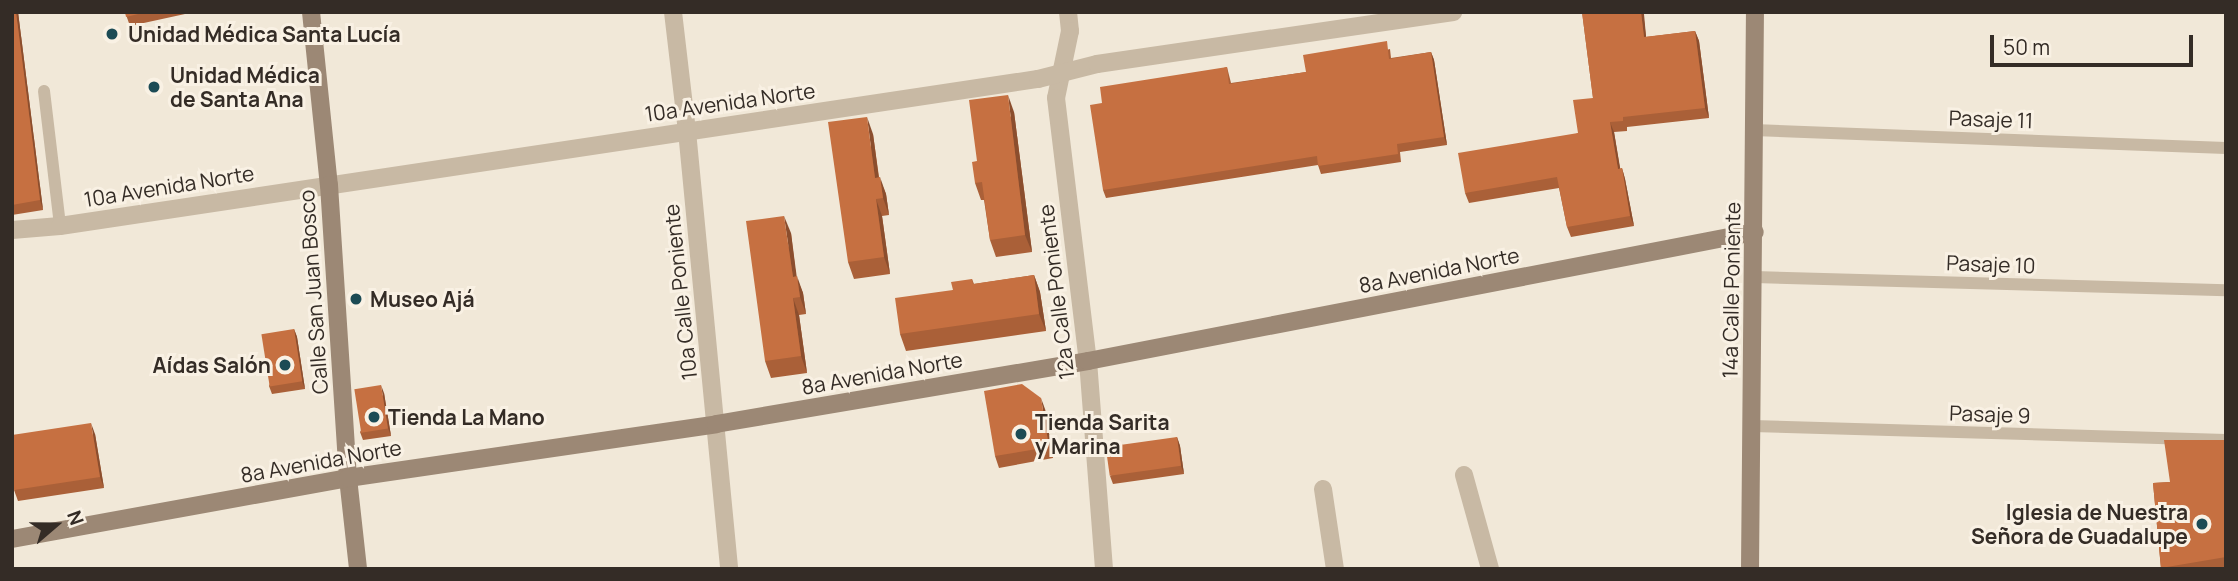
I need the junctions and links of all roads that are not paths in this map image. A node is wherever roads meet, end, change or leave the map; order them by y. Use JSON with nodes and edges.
{"nodes":[{"id":1,"x":311,"y":12,"type":"edge"},
{"id":2,"x":673,"y":12,"type":"edge"},
{"id":3,"x":1069,"y":12,"type":"edge"},
{"id":4,"x":1453,"y":12,"type":"edge"},
{"id":5,"x":1755,"y":12,"type":"edge"},
{"id":6,"x":1415,"y":15,"type":"edge"},
{"id":7,"x":1060,"y":75,"type":"junction"},
{"id":8,"x":44,"y":91,"type":"dead end"},
{"id":9,"x":1754,"y":130,"type":"junction"},
{"id":10,"x":687,"y":131,"type":"junction"},
{"id":11,"x":2226,"y":148,"type":"edge"},
{"id":12,"x":329,"y":185,"type":"junction"},
{"id":13,"x":60,"y":226,"type":"junction"},
{"id":14,"x":12,"y":230,"type":"edge"},
{"id":15,"x":1755,"y":232,"type":"junction"},
{"id":16,"x":1754,"y":277,"type":"junction"},
{"id":17,"x":2226,"y":290,"type":"edge"},
{"id":18,"x":1088,"y":361,"type":"junction"},
{"id":19,"x":716,"y":424,"type":"junction"},
{"id":20,"x":1752,"y":426,"type":"junction"},
{"id":21,"x":2226,"y":440,"type":"edge"},
{"id":22,"x":1464,"y":475,"type":"dead end"},
{"id":23,"x":348,"y":478,"type":"junction"},
{"id":24,"x":1323,"y":489,"type":"dead end"},
{"id":25,"x":12,"y":539,"type":"edge"},
{"id":26,"x":358,"y":569,"type":"edge"},
{"id":27,"x":729,"y":569,"type":"edge"},
{"id":28,"x":1104,"y":569,"type":"edge"},
{"id":29,"x":1335,"y":569,"type":"edge"},
{"id":30,"x":1490,"y":569,"type":"edge"},
{"id":31,"x":1750,"y":569,"type":"edge"}],
"edges":[{"from":1,"to":12,"type":"street","name":"Calle San Juan Bosco"},
{"from":2,"to":10,"type":"street","name":"10a Calle Poniente"},
{"from":3,"to":7,"type":"street","name":"12a Calle Poniente"},
{"from":4,"to":6,"type":"street","name":"10a Avenida Norte"},
{"from":5,"to":9,"type":"street","name":"14a Calle Poniente"},
{"from":6,"to":7,"type":"street","name":"10a Avenida Norte"},
{"from":7,"to":10,"type":"street","name":"10a Avenida Norte"},
{"from":7,"to":18,"type":"street","name":"12a Calle Poniente"},
{"from":8,"to":13,"type":"lane"},
{"from":9,"to":11,"type":"lane","name":"Pasaje 11"},
{"from":9,"to":15,"type":"street","name":"14a Calle Poniente"},
{"from":10,"to":12,"type":"street","name":"10a Avenida Norte"},
{"from":10,"to":19,"type":"street","name":"10a Calle Poniente"},
{"from":12,"to":13,"type":"street","name":"10a Avenida Norte"},
{"from":12,"to":23,"type":"street","name":"Calle San Juan Bosco"},
{"from":13,"to":14,"type":"street","name":"10a Avenida Norte"},
{"from":15,"to":16,"type":"street","name":"14a Calle Poniente"},
{"from":15,"to":18,"type":"street","name":"8a Avenida Norte"},
{"from":16,"to":17,"type":"lane","name":"Pasaje 10"},
{"from":16,"to":20,"type":"street","name":"14a Calle Poniente"},
{"from":18,"to":19,"type":"street","name":"8a Avenida Norte"},
{"from":18,"to":28,"type":"street","name":"12a Calle Poniente"},
{"from":19,"to":23,"type":"street","name":"8a Avenida Norte"},
{"from":19,"to":27,"type":"street","name":"10a Calle Poniente"},
{"from":20,"to":21,"type":"lane","name":"Pasaje 9"},
{"from":20,"to":31,"type":"street","name":"14a Calle Poniente"},
{"from":22,"to":30,"type":"street"},
{"from":23,"to":25,"type":"street","name":"8a Avenida Norte"},
{"from":23,"to":26,"type":"street","name":"Calle San Juan Bosco"},
{"from":24,"to":29,"type":"street"}]}
